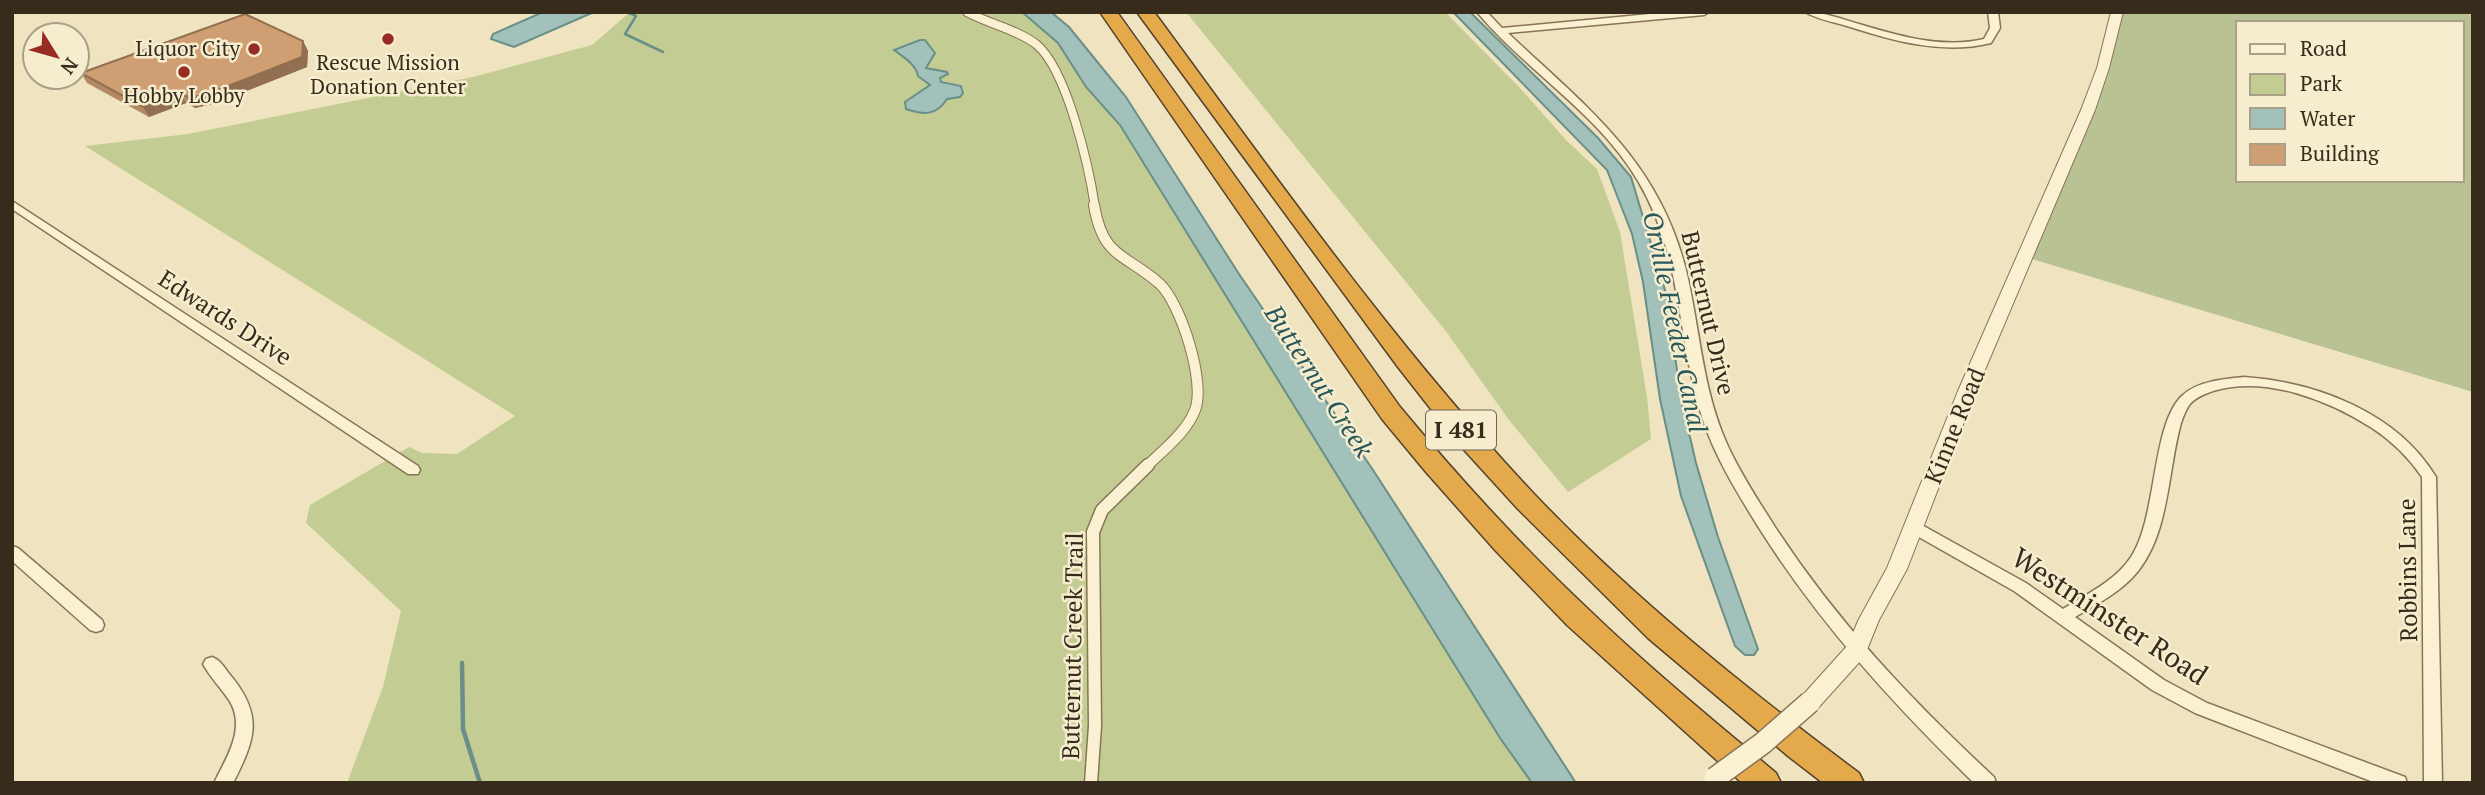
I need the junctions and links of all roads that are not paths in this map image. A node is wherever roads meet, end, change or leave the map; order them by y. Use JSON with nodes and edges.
{"nodes":[{"id":1,"x":967,"y":12,"type":"edge"},
{"id":2,"x":1108,"y":12,"type":"edge"},
{"id":3,"x":1145,"y":12,"type":"edge"},
{"id":4,"x":1482,"y":12,"type":"edge"},
{"id":5,"x":1704,"y":12,"type":"edge"},
{"id":6,"x":1810,"y":12,"type":"edge"},
{"id":7,"x":1993,"y":12,"type":"edge"},
{"id":8,"x":2117,"y":12,"type":"edge"},
{"id":9,"x":1501,"y":32,"type":"junction"},
{"id":10,"x":15,"y":209,"type":"edge"},
{"id":11,"x":413,"y":470,"type":"dead end"},
{"id":12,"x":1915,"y":528,"type":"junction"},
{"id":13,"x":12,"y":552,"type":"edge"},
{"id":14,"x":2062,"y":617,"type":"junction"},
{"id":15,"x":96,"y":625,"type":"dead end"},
{"id":16,"x":1856,"y":651,"type":"junction"},
{"id":17,"x":212,"y":664,"type":"dead end"},
{"id":18,"x":1711,"y":781,"type":"edge"},
{"id":19,"x":223,"y":783,"type":"edge"},
{"id":20,"x":1091,"y":783,"type":"edge"},
{"id":21,"x":1765,"y":783,"type":"edge"},
{"id":22,"x":1848,"y":783,"type":"edge"},
{"id":23,"x":1987,"y":783,"type":"edge"},
{"id":24,"x":2399,"y":783,"type":"edge"},
{"id":25,"x":2433,"y":783,"type":"edge"}],
"edges":[{"from":1,"to":20,"type":"street","name":"Butternut Creek Trail"},
{"from":2,"to":21,"type":"highway","number":"I 481"},
{"from":3,"to":22,"type":"highway","number":"I 481"},
{"from":4,"to":9,"type":"street","name":"Butternut Drive"},
{"from":5,"to":9,"type":"street"},
{"from":6,"to":7,"type":"street"},
{"from":8,"to":12,"type":"street","name":"Kinne Road"},
{"from":9,"to":16,"type":"street","name":"Butternut Drive"},
{"from":10,"to":11,"type":"street","name":"Edwards Drive"},
{"from":12,"to":14,"type":"street","name":"Westminster Road"},
{"from":12,"to":16,"type":"street","name":"Kinne Road"},
{"from":13,"to":15,"type":"street"},
{"from":14,"to":24,"type":"street","name":"Westminster Road"},
{"from":14,"to":25,"type":"street","name":"Robbins Lane"},
{"from":16,"to":18,"type":"street","name":"Kinne Road","bridge":true},
{"from":16,"to":23,"type":"street","name":"Butternut Drive"},
{"from":17,"to":19,"type":"street"}]}
